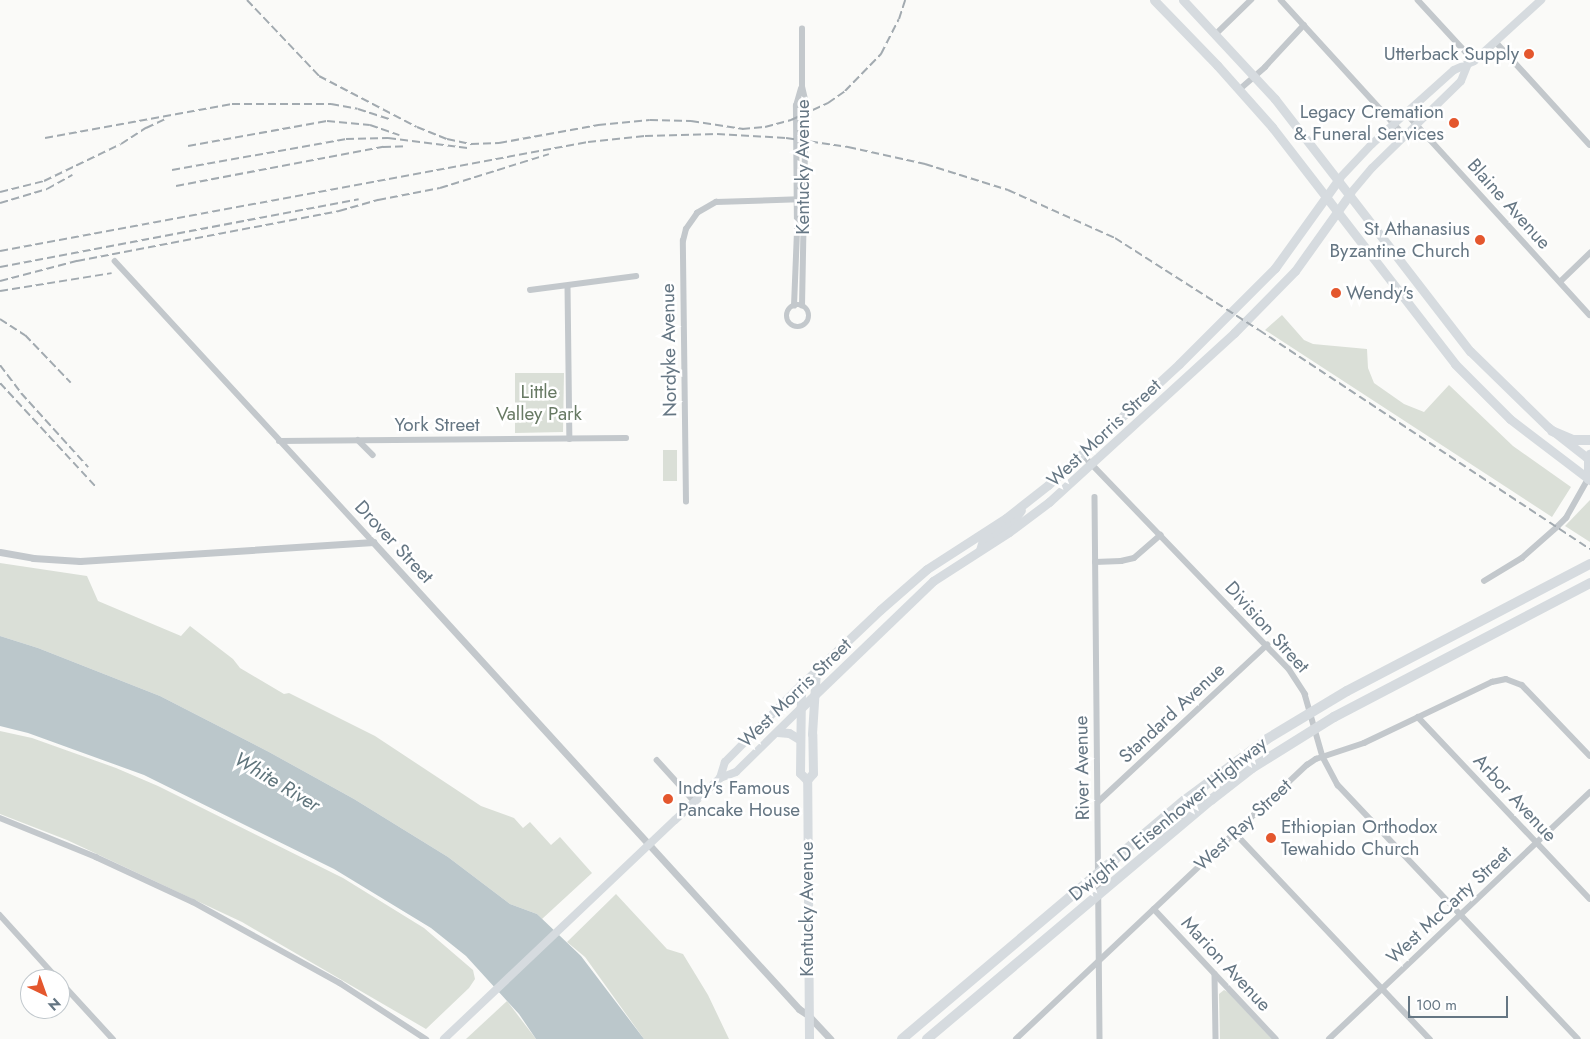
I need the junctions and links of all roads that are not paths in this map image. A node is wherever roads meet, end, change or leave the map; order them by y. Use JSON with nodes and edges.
{"nodes":[{"id":1,"x":1154,"y":0,"type":"edge"},
{"id":2,"x":1183,"y":0,"type":"edge"},
{"id":3,"x":1251,"y":0,"type":"edge"},
{"id":4,"x":1281,"y":0,"type":"edge"},
{"id":5,"x":1418,"y":0,"type":"edge"},
{"id":6,"x":1541,"y":0,"type":"edge"},
{"id":7,"x":1304,"y":25,"type":"junction"},
{"id":8,"x":802,"y":29,"type":"dead end"},
{"id":9,"x":1216,"y":34,"type":"junction"},
{"id":10,"x":1496,"y":42,"type":"junction"},
{"id":11,"x":1471,"y":63,"type":"junction"},
{"id":12,"x":1255,"y":76,"type":"junction"},
{"id":13,"x":802,"y":87,"type":"junction"},
{"id":14,"x":1240,"y":89,"type":"junction"},
{"id":15,"x":1406,"y":113,"type":"junction"},
{"id":16,"x":1394,"y":124,"type":"junction"},
{"id":17,"x":1417,"y":124,"type":"junction"},
{"id":18,"x":1405,"y":136,"type":"junction"},
{"id":19,"x":1590,"y":145,"type":"edge"},
{"id":20,"x":1339,"y":179,"type":"junction"},
{"id":21,"x":1350,"y":194,"type":"junction"},
{"id":22,"x":1326,"y":198,"type":"junction"},
{"id":23,"x":797,"y":200,"type":"junction"},
{"id":24,"x":805,"y":200,"type":"junction"},
{"id":25,"x":1337,"y":212,"type":"junction"},
{"id":26,"x":1590,"y":253,"type":"edge"},
{"id":27,"x":115,"y":261,"type":"dead end"},
{"id":28,"x":636,"y":276,"type":"dead end"},
{"id":29,"x":1560,"y":282,"type":"junction"},
{"id":30,"x":568,"y":286,"type":"junction"},
{"id":31,"x":530,"y":290,"type":"dead end"},
{"id":32,"x":794,"y":306,"type":"junction"},
{"id":33,"x":802,"y":306,"type":"junction"},
{"id":34,"x":1590,"y":316,"type":"edge"},
{"id":35,"x":1552,"y":431,"type":"junction"},
{"id":36,"x":626,"y":438,"type":"dead end"},
{"id":37,"x":570,"y":439,"type":"junction"},
{"id":38,"x":358,"y":440,"type":"junction"},
{"id":39,"x":1590,"y":440,"type":"edge"},
{"id":40,"x":279,"y":441,"type":"junction"},
{"id":41,"x":1082,"y":454,"type":"junction"},
{"id":42,"x":373,"y":455,"type":"dead end"},
{"id":43,"x":1589,"y":458,"type":"edge"},
{"id":44,"x":1091,"y":463,"type":"junction"},
{"id":45,"x":1589,"y":478,"type":"edge"},
{"id":46,"x":1095,"y":497,"type":"dead end"},
{"id":47,"x":686,"y":502,"type":"dead end"},
{"id":48,"x":1023,"y":506,"type":"junction"},
{"id":49,"x":1160,"y":535,"type":"junction"},
{"id":50,"x":373,"y":542,"type":"junction"},
{"id":51,"x":962,"y":546,"type":"junction"},
{"id":52,"x":980,"y":550,"type":"junction"},
{"id":53,"x":0,"y":552,"type":"edge"},
{"id":54,"x":1095,"y":562,"type":"junction"},
{"id":55,"x":1590,"y":564,"type":"edge"},
{"id":56,"x":1484,"y":581,"type":"dead end"},
{"id":57,"x":1589,"y":583,"type":"edge"},
{"id":58,"x":912,"y":600,"type":"junction"},
{"id":59,"x":1267,"y":645,"type":"junction"},
{"id":60,"x":816,"y":670,"type":"junction"},
{"id":61,"x":801,"y":685,"type":"junction"},
{"id":62,"x":814,"y":695,"type":"junction"},
{"id":63,"x":800,"y":709,"type":"junction"},
{"id":64,"x":1418,"y":718,"type":"junction"},
{"id":65,"x":777,"y":732,"type":"junction"},
{"id":66,"x":800,"y":739,"type":"junction"},
{"id":67,"x":1590,"y":756,"type":"edge"},
{"id":68,"x":1323,"y":757,"type":"junction"},
{"id":69,"x":657,"y":760,"type":"dead end"},
{"id":70,"x":720,"y":778,"type":"junction"},
{"id":71,"x":807,"y":780,"type":"junction"},
{"id":72,"x":1590,"y":792,"type":"edge"},
{"id":73,"x":695,"y":802,"type":"junction"},
{"id":74,"x":1098,"y":802,"type":"junction"},
{"id":75,"x":0,"y":818,"type":"edge"},
{"id":76,"x":1235,"y":832,"type":"junction"},
{"id":77,"x":1536,"y":843,"type":"junction"},
{"id":78,"x":650,"y":844,"type":"junction"},
{"id":79,"x":1590,"y":899,"type":"edge"},
{"id":80,"x":1154,"y":909,"type":"junction"},
{"id":81,"x":1460,"y":914,"type":"junction"},
{"id":82,"x":0,"y":915,"type":"edge"},
{"id":83,"x":1099,"y":960,"type":"junction"},
{"id":84,"x":49,"y":969,"type":"edge"},
{"id":85,"x":1215,"y":974,"type":"junction"},
{"id":86,"x":1382,"y":989,"type":"junction"},
{"id":87,"x":70,"y":992,"type":"edge"},
{"id":88,"x":808,"y":1015,"type":"junction"},
{"id":89,"x":113,"y":1039,"type":"edge"},
{"id":90,"x":426,"y":1039,"type":"edge"},
{"id":91,"x":444,"y":1039,"type":"edge"},
{"id":92,"x":810,"y":1039,"type":"edge"},
{"id":93,"x":830,"y":1039,"type":"edge"},
{"id":94,"x":902,"y":1039,"type":"edge"},
{"id":95,"x":926,"y":1039,"type":"edge"},
{"id":96,"x":1016,"y":1039,"type":"edge"},
{"id":97,"x":1100,"y":1039,"type":"edge"},
{"id":98,"x":1216,"y":1039,"type":"edge"},
{"id":99,"x":1276,"y":1039,"type":"edge"},
{"id":100,"x":1329,"y":1039,"type":"edge"},
{"id":101,"x":1430,"y":1039,"type":"edge"},
{"id":102,"x":1578,"y":1039,"type":"edge"}],
"edges":[{"from":1,"to":14,"type":"main road"},
{"from":2,"to":9,"type":"main road"},
{"from":3,"to":9,"type":"street"},
{"from":4,"to":7,"type":"street"},
{"from":5,"to":11,"type":"street"},
{"from":6,"to":10,"type":"main road","name":"West Morris Street"},
{"from":7,"to":12,"type":"street"},
{"from":7,"to":16,"type":"street"},
{"from":8,"to":13,"type":"street","name":"Kentucky Avenue"},
{"from":9,"to":12,"type":"main road"},
{"from":10,"to":11,"type":"main road","name":"West Morris Street"},
{"from":10,"to":19,"type":"street"},
{"from":11,"to":15,"type":"main road","name":"West Morris Street"},
{"from":11,"to":17,"type":"main road","name":"West Morris Street"},
{"from":12,"to":14,"type":"street"},
{"from":12,"to":20,"type":"main road"},
{"from":13,"to":23,"type":"street"},
{"from":13,"to":24,"type":"street","name":"Kentucky Avenue"},
{"from":14,"to":22,"type":"main road"},
{"from":15,"to":16,"type":"main road","name":"West Morris Street"},
{"from":15,"to":17,"type":"street","name":"Blaine Avenue"},
{"from":16,"to":18,"type":"street"},
{"from":16,"to":20,"type":"main road","name":"West Morris Street"},
{"from":17,"to":18,"type":"main road","name":"West Morris Street"},
{"from":17,"to":29,"type":"street","name":"Blaine Avenue"},
{"from":18,"to":21,"type":"main road","name":"West Morris Street"},
{"from":20,"to":21,"type":"main road"},
{"from":20,"to":22,"type":"main road","name":"West Morris Street"},
{"from":21,"to":25,"type":"main road","name":"West Morris Street"},
{"from":21,"to":35,"type":"main road"},
{"from":22,"to":25,"type":"main road"},
{"from":22,"to":41,"type":"main road","name":"West Morris Street"},
{"from":23,"to":24,"type":"street"},
{"from":23,"to":32,"type":"street"},
{"from":23,"to":47,"type":"street","name":"Nordyke Avenue"},
{"from":24,"to":33,"type":"street","name":"Kentucky Avenue"},
{"from":25,"to":44,"type":"main road","name":"West Morris Street"},
{"from":25,"to":45,"type":"main road"},
{"from":26,"to":29,"type":"street"},
{"from":27,"to":40,"type":"street","name":"Drover Street"},
{"from":28,"to":30,"type":"street"},
{"from":29,"to":34,"type":"street","name":"Blaine Avenue"},
{"from":30,"to":31,"type":"street"},
{"from":30,"to":37,"type":"street"},
{"from":32,"to":33,"type":"street"},
{"from":32,"to":33,"type":"street"},
{"from":35,"to":39,"type":"highway"},
{"from":35,"to":43,"type":"main road"},
{"from":36,"to":37,"type":"street","name":"York Street"},
{"from":37,"to":38,"type":"street","name":"York Street"},
{"from":38,"to":40,"type":"street","name":"York Street"},
{"from":38,"to":42,"type":"street"},
{"from":40,"to":50,"type":"street","name":"Drover Street"},
{"from":41,"to":44,"type":"street","name":"Division Street"},
{"from":41,"to":48,"type":"main road","name":"West Morris Street"},
{"from":43,"to":45,"type":"main road"},
{"from":44,"to":49,"type":"street","name":"Division Street"},
{"from":44,"to":52,"type":"main road","name":"West Morris Street"},
{"from":45,"to":56,"type":"street"},
{"from":46,"to":54,"type":"street","name":"River Avenue"},
{"from":48,"to":51,"type":"main road","name":"West Morris Street"},
{"from":48,"to":52,"type":"main road"},
{"from":49,"to":54,"type":"street"},
{"from":49,"to":59,"type":"street","name":"Division Street"},
{"from":50,"to":53,"type":"street"},
{"from":50,"to":78,"type":"street","name":"Drover Street"},
{"from":51,"to":58,"type":"main road"},
{"from":51,"to":60,"type":"main road","name":"West Morris Street"},
{"from":52,"to":58,"type":"main road","name":"West Morris Street"},
{"from":54,"to":74,"type":"street","name":"River Avenue"},
{"from":55,"to":94,"type":"highway","name":"Dwight D Eisenhower Highway"},
{"from":57,"to":95,"type":"highway","name":"Dwight D Eisenhower Highway"},
{"from":58,"to":62,"type":"main road","name":"West Morris Street"},
{"from":59,"to":68,"type":"street","name":"Division Street"},
{"from":59,"to":74,"type":"street","name":"Standard Avenue"},
{"from":60,"to":61,"type":"main road","name":"West Morris Street"},
{"from":60,"to":62,"type":"main road","name":"Kentucky Avenue"},
{"from":61,"to":63,"type":"main road","name":"Kentucky Avenue"},
{"from":61,"to":70,"type":"main road","name":"West Morris Street"},
{"from":62,"to":63,"type":"main road","name":"West Morris Street"},
{"from":62,"to":71,"type":"main road","name":"Kentucky Avenue"},
{"from":63,"to":65,"type":"main road","name":"West Morris Street"},
{"from":63,"to":66,"type":"main road","name":"Kentucky Avenue"},
{"from":64,"to":67,"type":"street","name":"West Ray Street"},
{"from":64,"to":68,"type":"street","name":"West Ray Street"},
{"from":64,"to":77,"type":"street","name":"Arbor Avenue"},
{"from":65,"to":66,"type":"main road"},
{"from":65,"to":70,"type":"main road","name":"West Morris Street"},
{"from":66,"to":71,"type":"main road","name":"Kentucky Avenue"},
{"from":68,"to":76,"type":"street","name":"West Ray Street"},
{"from":68,"to":81,"type":"street","name":"Division Street"},
{"from":69,"to":73,"type":"street"},
{"from":70,"to":73,"type":"main road","name":"West Morris Street"},
{"from":71,"to":88,"type":"main road","name":"Kentucky Avenue"},
{"from":72,"to":77,"type":"street","name":"West McCarty Street"},
{"from":73,"to":78,"type":"main road","name":"West Morris Street"},
{"from":74,"to":83,"type":"street","name":"River Avenue"},
{"from":75,"to":90,"type":"street"},
{"from":76,"to":80,"type":"street","name":"West Ray Street"},
{"from":76,"to":86,"type":"street"},
{"from":77,"to":79,"type":"street","name":"Arbor Avenue"},
{"from":77,"to":81,"type":"street","name":"West McCarty Street"},
{"from":78,"to":88,"type":"street","name":"Drover Street"},
{"from":78,"to":91,"type":"main road","name":"West Morris Street"},
{"from":80,"to":83,"type":"street","name":"West Ray Street"},
{"from":80,"to":85,"type":"street","name":"Marion Avenue"},
{"from":81,"to":86,"type":"street","name":"West McCarty Street"},
{"from":81,"to":102,"type":"street","name":"Division Street"},
{"from":82,"to":84,"type":"street"},
{"from":83,"to":96,"type":"street","name":"West Ray Street"},
{"from":83,"to":97,"type":"street","name":"River Avenue"},
{"from":85,"to":98,"type":"street"},
{"from":85,"to":99,"type":"street","name":"Marion Avenue"},
{"from":86,"to":100,"type":"street","name":"West McCarty Street"},
{"from":86,"to":101,"type":"street"},
{"from":87,"to":89,"type":"street"},
{"from":88,"to":92,"type":"main road","name":"Kentucky Avenue"},
{"from":88,"to":93,"type":"street","name":"Drover Street"}]}
